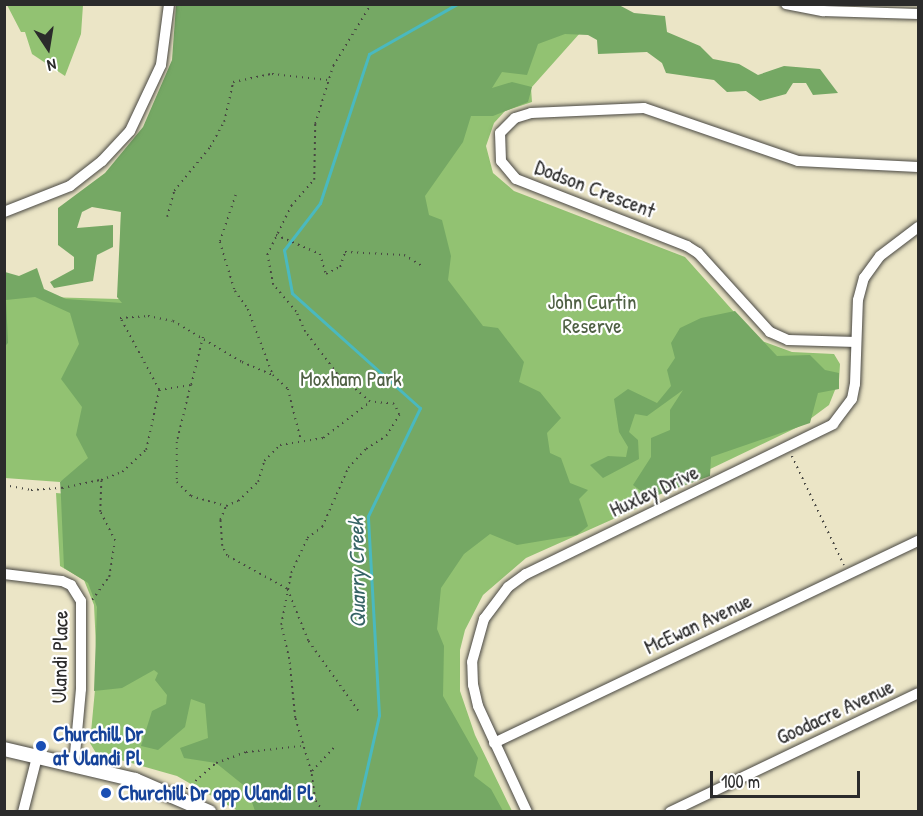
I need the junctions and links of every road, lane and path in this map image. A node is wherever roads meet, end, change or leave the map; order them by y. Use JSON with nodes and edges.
{"nodes":[{"id":1,"x":169,"y":4,"type":"edge"},
{"id":2,"x":371,"y":4,"type":"edge"},
{"id":3,"x":786,"y":4,"type":"edge"},
{"id":4,"x":871,"y":8,"type":"edge"},
{"id":5,"x":918,"y":14,"type":"edge"},
{"id":6,"x":329,"y":80,"type":"junction"},
{"id":7,"x":918,"y":167,"type":"edge"},
{"id":8,"x":236,"y":195,"type":"dead end"},
{"id":9,"x":4,"y":212,"type":"edge"},
{"id":10,"x":167,"y":217,"type":"dead end"},
{"id":11,"x":918,"y":227,"type":"edge"},
{"id":12,"x":276,"y":235,"type":"junction"},
{"id":13,"x":424,"y":267,"type":"dead end"},
{"id":14,"x":203,"y":335,"type":"junction"},
{"id":15,"x":856,"y":342,"type":"junction"},
{"id":16,"x":273,"y":375,"type":"junction"},
{"id":17,"x":191,"y":385,"type":"junction"},
{"id":18,"x":159,"y":390,"type":"junction"},
{"id":19,"x":370,"y":402,"type":"junction"},
{"id":20,"x":301,"y":440,"type":"junction"},
{"id":21,"x":789,"y":448,"type":"junction"},
{"id":22,"x":100,"y":480,"type":"junction"},
{"id":23,"x":4,"y":485,"type":"edge"},
{"id":24,"x":226,"y":506,"type":"junction"},
{"id":25,"x":918,"y":541,"type":"edge"},
{"id":26,"x":4,"y":574,"type":"edge"},
{"id":27,"x":848,"y":574,"type":"junction"},
{"id":28,"x":287,"y":589,"type":"junction"},
{"id":29,"x":81,"y":601,"type":"junction"},
{"id":30,"x":918,"y":693,"type":"edge"},
{"id":31,"x":358,"y":711,"type":"dead end"},
{"id":32,"x":494,"y":743,"type":"junction"},
{"id":33,"x":301,"y":746,"type":"junction"},
{"id":34,"x":334,"y":747,"type":"dead end"},
{"id":35,"x":4,"y":749,"type":"edge"},
{"id":36,"x":37,"y":757,"type":"junction"},
{"id":37,"x":74,"y":765,"type":"junction"},
{"id":38,"x":311,"y":772,"type":"junction"},
{"id":39,"x":178,"y":796,"type":"junction"},
{"id":40,"x":207,"y":811,"type":"edge"},
{"id":41,"x":23,"y":812,"type":"edge"},
{"id":42,"x":322,"y":812,"type":"edge"},
{"id":43,"x":527,"y":812,"type":"edge"},
{"id":44,"x":670,"y":812,"type":"edge"}],
"edges":[{"from":1,"to":9,"type":"street"},
{"from":2,"to":6,"type":"path"},
{"from":3,"to":4,"type":"street"},
{"from":4,"to":5,"type":"street"},
{"from":6,"to":10,"type":"path"},
{"from":6,"to":12,"type":"path"},
{"from":7,"to":15,"type":"street","name":"Dodson Crescent"},
{"from":8,"to":16,"type":"path"},
{"from":11,"to":15,"type":"street","name":"Huxley Drive"},
{"from":12,"to":13,"type":"path"},
{"from":12,"to":19,"type":"path"},
{"from":14,"to":16,"type":"path"},
{"from":14,"to":17,"type":"path"},
{"from":14,"to":18,"type":"path"},
{"from":15,"to":21,"type":"street","name":"Huxley Drive"},
{"from":16,"to":20,"type":"path"},
{"from":17,"to":18,"type":"path"},
{"from":17,"to":24,"type":"path"},
{"from":18,"to":22,"type":"path"},
{"from":19,"to":20,"type":"path"},
{"from":19,"to":28,"type":"path"},
{"from":20,"to":24,"type":"path"},
{"from":21,"to":27,"type":"path"},
{"from":21,"to":32,"type":"street","name":"Huxley Drive"},
{"from":22,"to":23,"type":"path"},
{"from":22,"to":29,"type":"path"},
{"from":24,"to":28,"type":"path"},
{"from":25,"to":27,"type":"street","name":"McEwan Avenue"},
{"from":26,"to":29,"type":"street","name":"Ulandi Place"},
{"from":27,"to":32,"type":"street","name":"McEwan Avenue"},
{"from":28,"to":31,"type":"path"},
{"from":28,"to":33,"type":"path"},
{"from":29,"to":37,"type":"street","name":"Ulandi Place"},
{"from":30,"to":44,"type":"street","name":"Goodacre Avenue"},
{"from":32,"to":43,"type":"street","name":"Huxley Drive"},
{"from":33,"to":38,"type":"path"},
{"from":33,"to":39,"type":"path"},
{"from":34,"to":38,"type":"path"},
{"from":35,"to":36,"type":"main road"},
{"from":36,"to":37,"type":"main road"},
{"from":36,"to":41,"type":"street"},
{"from":37,"to":39,"type":"main road"},
{"from":38,"to":42,"type":"path"},
{"from":39,"to":40,"type":"main road"}]}
